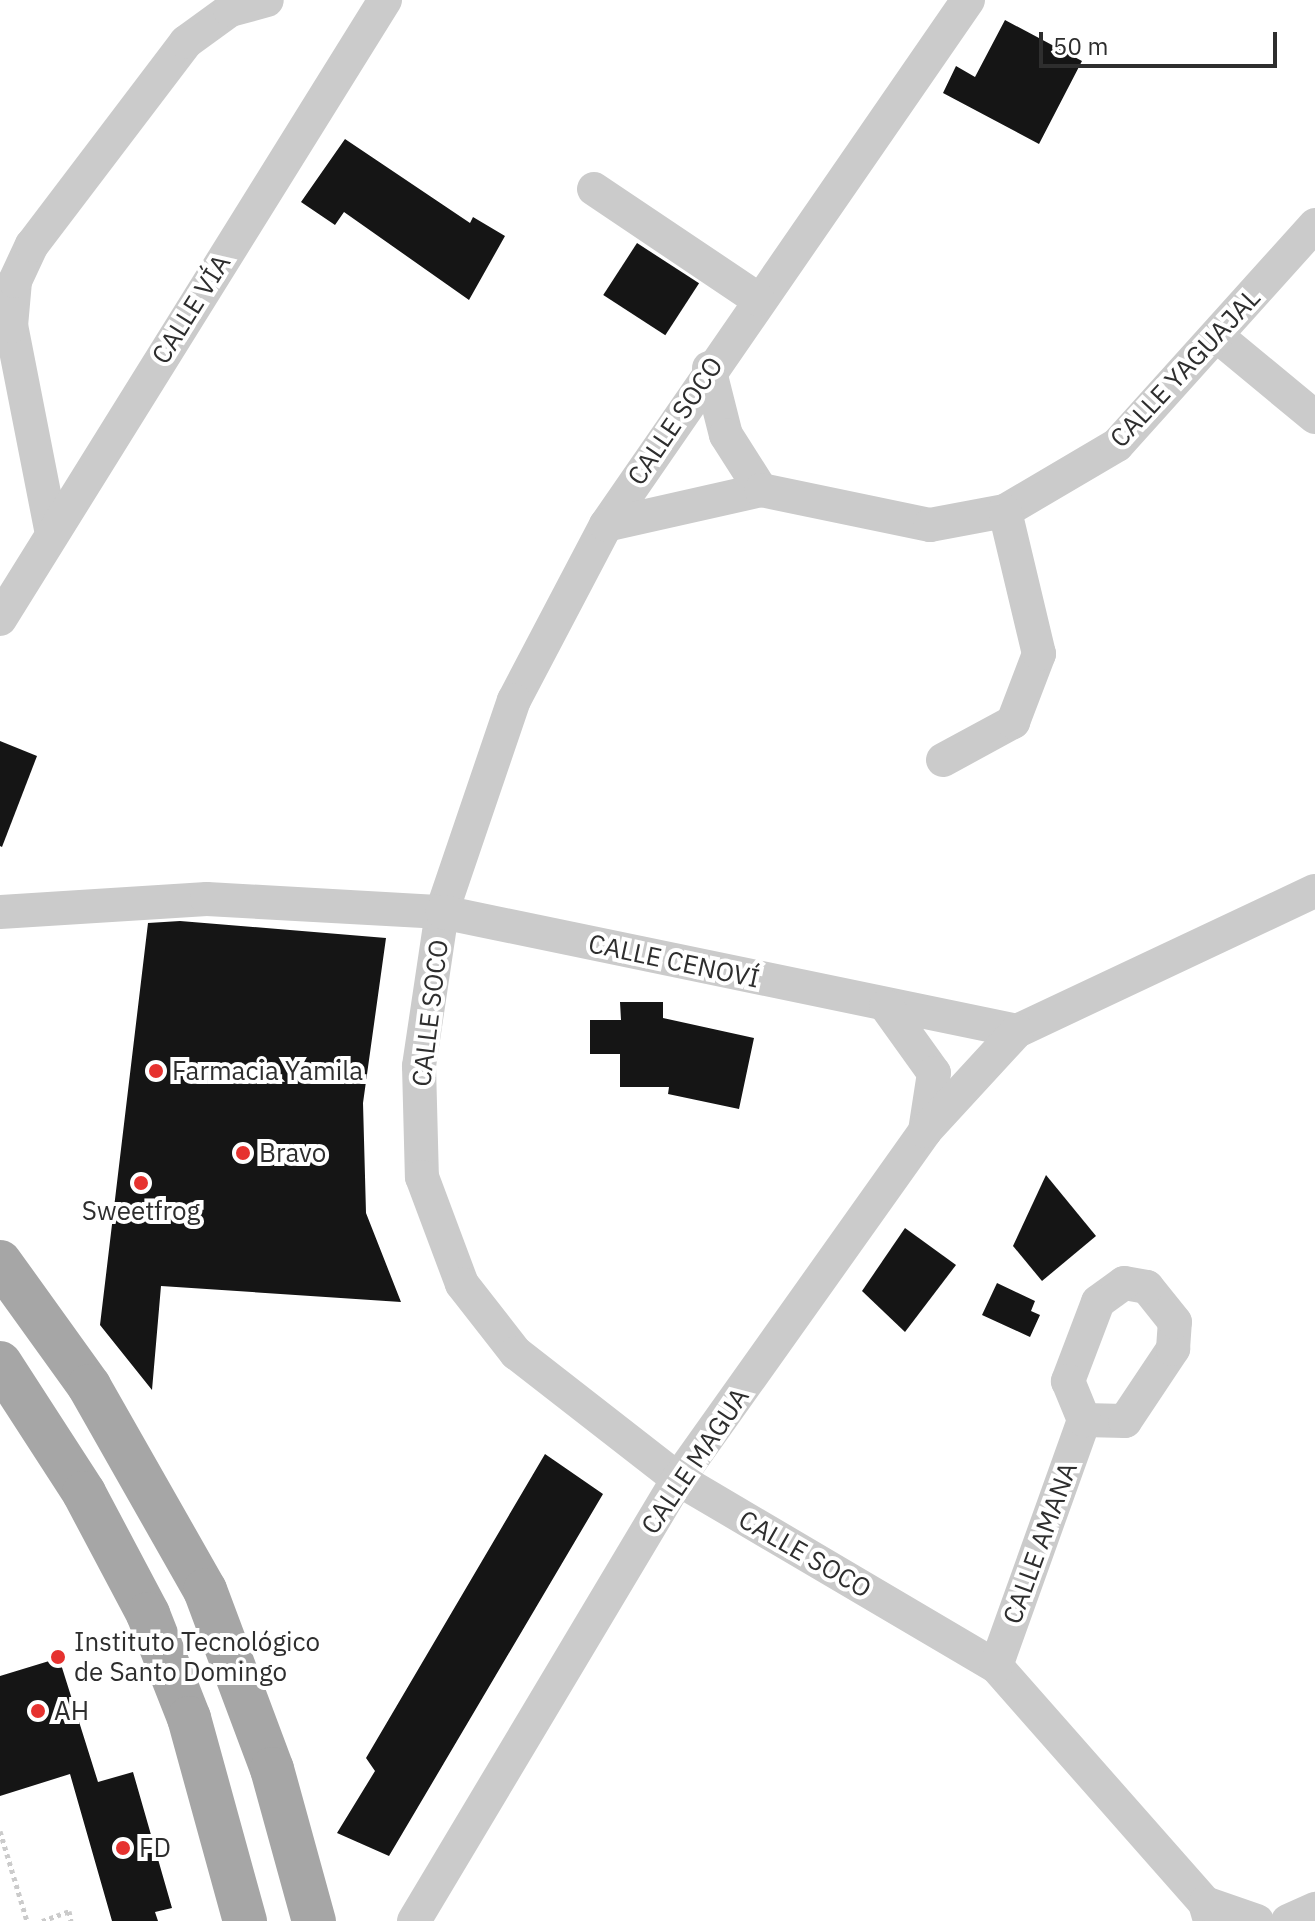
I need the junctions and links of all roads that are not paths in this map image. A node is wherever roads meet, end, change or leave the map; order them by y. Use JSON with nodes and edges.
{"nodes":[{"id":1,"x":267,"y":0,"type":"edge"},
{"id":2,"x":385,"y":0,"type":"edge"},
{"id":3,"x":968,"y":0,"type":"edge"},
{"id":4,"x":594,"y":189,"type":"dead end"},
{"id":5,"x":1315,"y":225,"type":"edge"},
{"id":6,"x":758,"y":299,"type":"junction"},
{"id":7,"x":1217,"y":336,"type":"junction"},
{"id":8,"x":709,"y":368,"type":"junction"},
{"id":9,"x":1315,"y":417,"type":"edge"},
{"id":10,"x":761,"y":490,"type":"junction"},
{"id":11,"x":1005,"y":511,"type":"junction"},
{"id":12,"x":606,"y":525,"type":"junction"},
{"id":13,"x":51,"y":529,"type":"junction"},
{"id":14,"x":0,"y":619,"type":"edge"},
{"id":15,"x":943,"y":760,"type":"dead end"},
{"id":16,"x":1315,"y":891,"type":"edge"},
{"id":17,"x":0,"y":912,"type":"edge"},
{"id":18,"x":442,"y":912,"type":"junction"},
{"id":19,"x":886,"y":1006,"type":"junction"},
{"id":20,"x":1017,"y":1031,"type":"junction"},
{"id":21,"x":925,"y":1131,"type":"junction"},
{"id":22,"x":0,"y":1262,"type":"edge"},
{"id":23,"x":0,"y":1363,"type":"edge"},
{"id":24,"x":1084,"y":1420,"type":"dead end"},
{"id":25,"x":678,"y":1479,"type":"junction"},
{"id":26,"x":996,"y":1666,"type":"junction"},
{"id":27,"x":1315,"y":1909,"type":"edge"},
{"id":28,"x":1208,"y":1912,"type":"edge"},
{"id":29,"x":245,"y":1921,"type":"edge"},
{"id":30,"x":314,"y":1921,"type":"edge"},
{"id":31,"x":414,"y":1921,"type":"edge"},
{"id":32,"x":1257,"y":1921,"type":"edge"},
{"id":33,"x":1288,"y":1921,"type":"edge"}],
"edges":[{"from":1,"to":13,"type":"street"},
{"from":2,"to":13,"type":"street","name":"CALLE VÍA"},
{"from":3,"to":6,"type":"street","name":"CALLE SOCO"},
{"from":4,"to":6,"type":"street"},
{"from":5,"to":7,"type":"street","name":"CALLE YAGUAJAL"},
{"from":6,"to":8,"type":"street","name":"CALLE SOCO"},
{"from":7,"to":9,"type":"street"},
{"from":7,"to":11,"type":"street","name":"CALLE YAGUAJAL"},
{"from":8,"to":10,"type":"street"},
{"from":8,"to":12,"type":"street","name":"CALLE SOCO"},
{"from":10,"to":11,"type":"street","name":"CALLE YAGUAJAL"},
{"from":10,"to":12,"type":"street"},
{"from":11,"to":15,"type":"street"},
{"from":12,"to":18,"type":"street","name":"CALLE SOCO"},
{"from":13,"to":14,"type":"street","name":"CALLE VÍA"},
{"from":16,"to":20,"type":"street"},
{"from":17,"to":18,"type":"street","name":"CALLE CENOVÍ"},
{"from":18,"to":19,"type":"street","name":"CALLE CENOVÍ"},
{"from":18,"to":25,"type":"street","name":"CALLE SOCO"},
{"from":19,"to":20,"type":"street","name":"CALLE CENOVÍ"},
{"from":19,"to":21,"type":"street"},
{"from":20,"to":21,"type":"street","name":"CALLE MAGUA"},
{"from":21,"to":25,"type":"street","name":"CALLE MAGUA"},
{"from":22,"to":30,"type":"main road"},
{"from":23,"to":29,"type":"main road"},
{"from":24,"to":26,"type":"street","name":"CALLE AMANA"},
{"from":25,"to":26,"type":"street","name":"CALLE SOCO"},
{"from":25,"to":31,"type":"street","name":"CALLE MAGUA"},
{"from":26,"to":28,"type":"street","name":"CALLE SOCO"},
{"from":27,"to":33,"type":"street"},
{"from":28,"to":32,"type":"street","name":"CALLE SOCO"}]}
